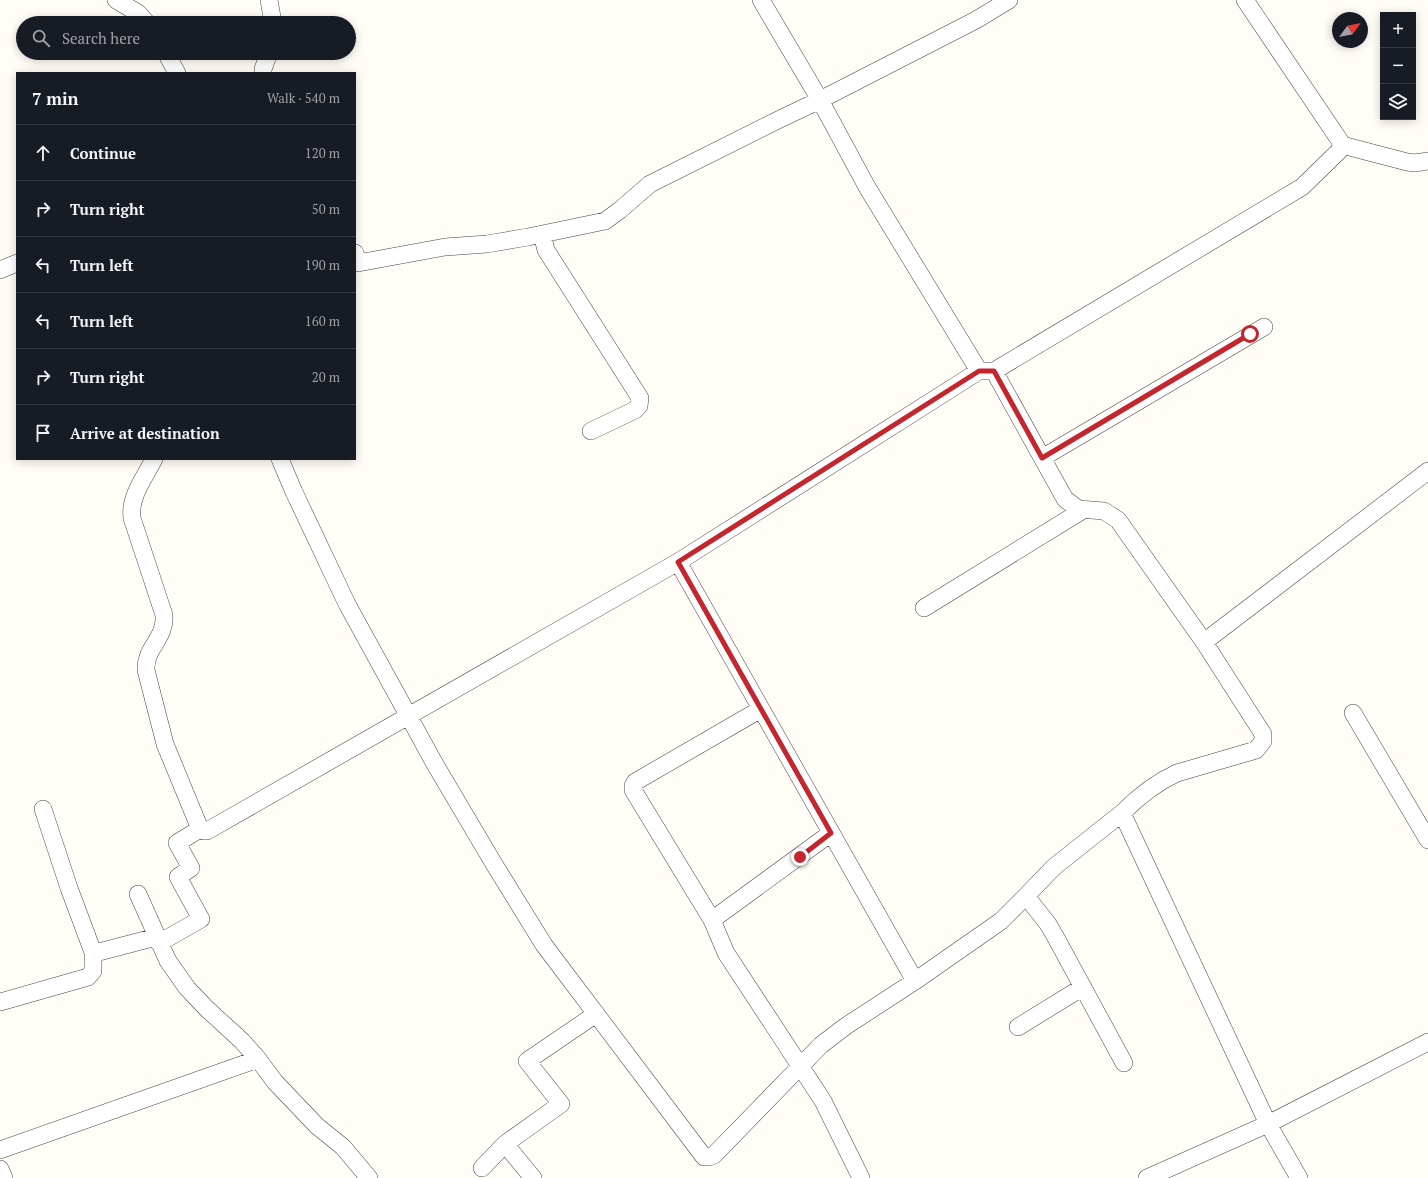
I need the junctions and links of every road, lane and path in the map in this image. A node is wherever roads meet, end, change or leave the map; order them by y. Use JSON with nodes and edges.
{"nodes":[{"id":1,"x":116,"y":0,"type":"edge"},
{"id":2,"x":269,"y":0,"type":"edge"},
{"id":3,"x":761,"y":0,"type":"edge"},
{"id":4,"x":1009,"y":0,"type":"edge"},
{"id":5,"x":1245,"y":0,"type":"edge"},
{"id":6,"x":140,"y":16,"type":"edge"},
{"id":7,"x":272,"y":16,"type":"edge"},
{"id":8,"x":170,"y":60,"type":"edge"},
{"id":9,"x":266,"y":60,"type":"edge"},
{"id":10,"x":176,"y":72,"type":"edge"},
{"id":11,"x":263,"y":72,"type":"edge"},
{"id":12,"x":820,"y":100,"type":"junction"},
{"id":13,"x":1342,"y":145,"type":"junction"},
{"id":14,"x":1428,"y":161,"type":"edge"},
{"id":15,"x":542,"y":234,"type":"junction"},
{"id":16,"x":356,"y":260,"type":"edge"},
{"id":17,"x":16,"y":263,"type":"edge"},
{"id":18,"x":0,"y":270,"type":"edge"},
{"id":19,"x":1264,"y":327,"type":"dead end"},
{"id":20,"x":986,"y":371,"type":"junction"},
{"id":21,"x":591,"y":431,"type":"dead end"},
{"id":22,"x":1042,"y":458,"type":"junction"},
{"id":23,"x":153,"y":460,"type":"edge"},
{"id":24,"x":280,"y":460,"type":"edge"},
{"id":25,"x":1428,"y":471,"type":"edge"},
{"id":26,"x":1083,"y":510,"type":"junction"},
{"id":27,"x":678,"y":562,"type":"junction"},
{"id":28,"x":924,"y":608,"type":"dead end"},
{"id":29,"x":1204,"y":642,"type":"junction"},
{"id":30,"x":761,"y":709,"type":"junction"},
{"id":31,"x":1353,"y":713,"type":"dead end"},
{"id":32,"x":409,"y":716,"type":"junction"},
{"id":33,"x":43,"y":809,"type":"dead end"},
{"id":34,"x":1122,"y":813,"type":"junction"},
{"id":35,"x":200,"y":829,"type":"junction"},
{"id":36,"x":831,"y":833,"type":"junction"},
{"id":37,"x":1428,"y":840,"type":"edge"},
{"id":38,"x":138,"y":894,"type":"dead end"},
{"id":39,"x":1026,"y":896,"type":"junction"},
{"id":40,"x":712,"y":920,"type":"junction"},
{"id":41,"x":158,"y":940,"type":"junction"},
{"id":42,"x":94,"y":955,"type":"junction"},
{"id":43,"x":915,"y":981,"type":"junction"},
{"id":44,"x":1083,"y":987,"type":"junction"},
{"id":45,"x":0,"y":1002,"type":"edge"},
{"id":46,"x":596,"y":1014,"type":"junction"},
{"id":47,"x":1018,"y":1027,"type":"dead end"},
{"id":48,"x":1428,"y":1042,"type":"edge"},
{"id":49,"x":258,"y":1059,"type":"junction"},
{"id":50,"x":1124,"y":1064,"type":"dead end"},
{"id":51,"x":800,"y":1067,"type":"junction"},
{"id":52,"x":1268,"y":1124,"type":"junction"},
{"id":53,"x":505,"y":1144,"type":"junction"},
{"id":54,"x":0,"y":1150,"type":"edge"},
{"id":55,"x":482,"y":1168,"type":"dead end"},
{"id":56,"x":0,"y":1169,"type":"edge"},
{"id":57,"x":4,"y":1178,"type":"edge"},
{"id":58,"x":369,"y":1178,"type":"edge"},
{"id":59,"x":534,"y":1178,"type":"edge"},
{"id":60,"x":861,"y":1178,"type":"edge"},
{"id":61,"x":1147,"y":1178,"type":"edge"},
{"id":62,"x":1299,"y":1178,"type":"edge"}],
"edges":[{"from":1,"to":6,"type":"street"},
{"from":2,"to":7,"type":"street"},
{"from":3,"to":12,"type":"street"},
{"from":4,"to":12,"type":"street"},
{"from":5,"to":13,"type":"street"},
{"from":8,"to":10,"type":"street"},
{"from":9,"to":11,"type":"street"},
{"from":12,"to":15,"type":"street"},
{"from":12,"to":20,"type":"street"},
{"from":13,"to":14,"type":"street"},
{"from":13,"to":20,"type":"street"},
{"from":15,"to":16,"type":"street"},
{"from":15,"to":21,"type":"street"},
{"from":17,"to":18,"type":"street"},
{"from":19,"to":22,"type":"street"},
{"from":20,"to":22,"type":"street"},
{"from":20,"to":27,"type":"street"},
{"from":22,"to":26,"type":"street"},
{"from":23,"to":35,"type":"street"},
{"from":24,"to":32,"type":"street"},
{"from":25,"to":29,"type":"street"},
{"from":26,"to":28,"type":"street"},
{"from":26,"to":29,"type":"street"},
{"from":27,"to":30,"type":"street"},
{"from":27,"to":32,"type":"street"},
{"from":29,"to":34,"type":"street"},
{"from":30,"to":36,"type":"street"},
{"from":30,"to":40,"type":"street"},
{"from":31,"to":37,"type":"street"},
{"from":32,"to":35,"type":"street"},
{"from":32,"to":46,"type":"street"},
{"from":33,"to":42,"type":"street"},
{"from":34,"to":39,"type":"street"},
{"from":34,"to":52,"type":"street"},
{"from":35,"to":41,"type":"street"},
{"from":36,"to":40,"type":"street"},
{"from":36,"to":43,"type":"street"},
{"from":38,"to":41,"type":"street"},
{"from":39,"to":43,"type":"street"},
{"from":39,"to":44,"type":"street"},
{"from":40,"to":51,"type":"street"},
{"from":41,"to":42,"type":"street"},
{"from":41,"to":49,"type":"street"},
{"from":42,"to":45,"type":"street"},
{"from":43,"to":51,"type":"street"},
{"from":44,"to":47,"type":"street"},
{"from":44,"to":50,"type":"street"},
{"from":46,"to":51,"type":"street"},
{"from":46,"to":53,"type":"street"},
{"from":48,"to":52,"type":"street"},
{"from":49,"to":54,"type":"street"},
{"from":49,"to":58,"type":"street"},
{"from":51,"to":60,"type":"street"},
{"from":52,"to":61,"type":"street"},
{"from":52,"to":62,"type":"street"},
{"from":53,"to":55,"type":"street"},
{"from":53,"to":59,"type":"street"},
{"from":56,"to":57,"type":"street"}]}
